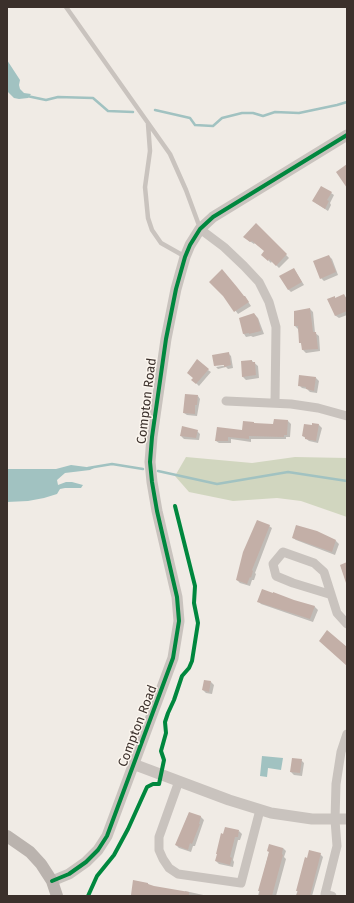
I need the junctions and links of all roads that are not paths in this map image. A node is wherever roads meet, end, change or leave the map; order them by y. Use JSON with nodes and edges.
{"nodes":[{"id":1,"x":66,"y":7,"type":"edge"},
{"id":2,"x":148,"y":124,"type":"junction"},
{"id":3,"x":347,"y":135,"type":"edge"},
{"id":4,"x":200,"y":230,"type":"junction"},
{"id":5,"x":185,"y":257,"type":"junction"},
{"id":6,"x":226,"y":401,"type":"dead end"},
{"id":7,"x":275,"y":403,"type":"junction"},
{"id":8,"x":347,"y":416,"type":"edge"},
{"id":9,"x":329,"y":594,"type":"junction"},
{"id":10,"x":347,"y":624,"type":"edge"},
{"id":11,"x":347,"y":734,"type":"edge"},
{"id":12,"x":133,"y":764,"type":"junction"},
{"id":13,"x":179,"y":781,"type":"junction"},
{"id":14,"x":260,"y":810,"type":"junction"},
{"id":15,"x":347,"y":819,"type":"edge"},
{"id":16,"x":335,"y":820,"type":"junction"},
{"id":17,"x":7,"y":836,"type":"edge"},
{"id":18,"x":337,"y":846,"type":"junction"},
{"id":19,"x":347,"y":846,"type":"edge"},
{"id":20,"x":52,"y":881,"type":"junction"},
{"id":21,"x":57,"y":896,"type":"edge"},
{"id":22,"x":332,"y":896,"type":"edge"}],
"edges":[{"from":1,"to":2,"type":"lane"},
{"from":2,"to":4,"type":"lane"},
{"from":2,"to":5,"type":"lane"},
{"from":3,"to":4,"type":"street","name":"Compton Road"},
{"from":4,"to":5,"type":"street","name":"Compton Road"},
{"from":4,"to":7,"type":"street"},
{"from":5,"to":12,"type":"street","name":"Compton Road"},
{"from":6,"to":7,"type":"street"},
{"from":7,"to":8,"type":"street"},
{"from":9,"to":9,"type":"street"},
{"from":9,"to":10,"type":"street"},
{"from":11,"to":16,"type":"street"},
{"from":12,"to":13,"type":"street"},
{"from":12,"to":20,"type":"street","name":"Compton Road"},
{"from":13,"to":14,"type":"street"},
{"from":13,"to":14,"type":"street"},
{"from":14,"to":16,"type":"street"},
{"from":15,"to":16,"type":"street"},
{"from":16,"to":18,"type":"street"},
{"from":17,"to":20,"type":"main road"},
{"from":18,"to":19,"type":"street"},
{"from":18,"to":22,"type":"street"},
{"from":20,"to":21,"type":"main road"}]}
